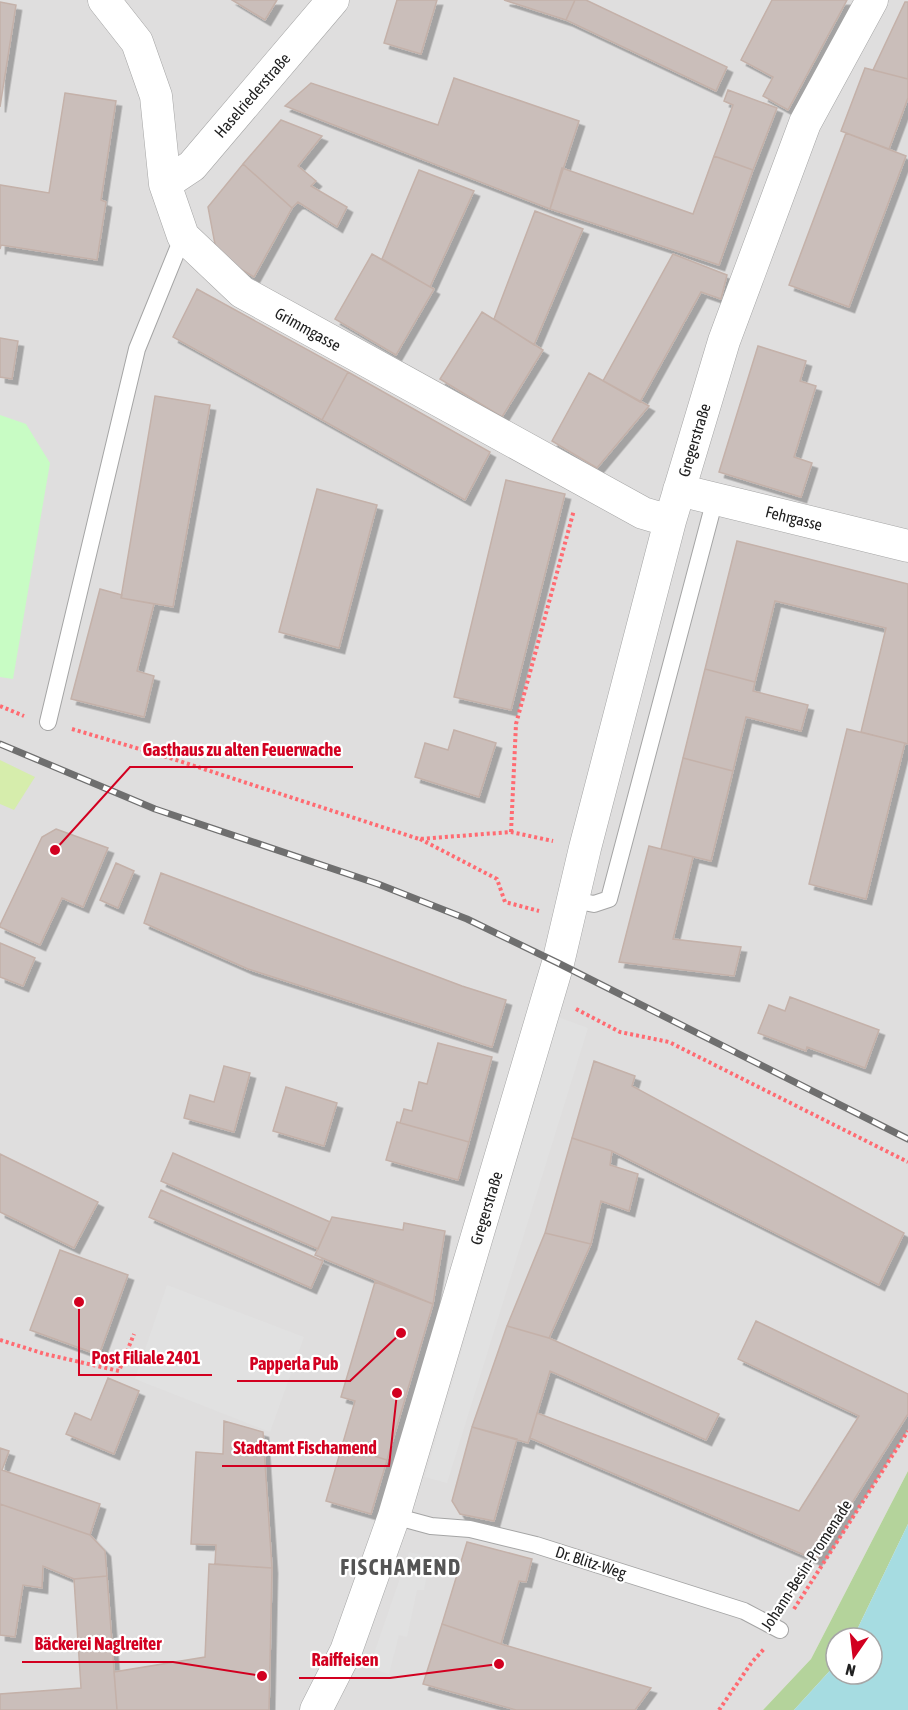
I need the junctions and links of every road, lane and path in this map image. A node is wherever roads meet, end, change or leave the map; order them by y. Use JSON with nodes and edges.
{"nodes":[{"id":1,"x":104,"y":0,"type":"edge"},
{"id":2,"x":333,"y":0,"type":"edge"},
{"id":3,"x":872,"y":0,"type":"edge"},
{"id":4,"x":165,"y":184,"type":"junction"},
{"id":5,"x":183,"y":236,"type":"junction"},
{"id":6,"x":589,"y":482,"type":"junction"},
{"id":7,"x":680,"y":490,"type":"junction"},
{"id":8,"x":715,"y":499,"type":"junction"},
{"id":9,"x":670,"y":521,"type":"junction"},
{"id":10,"x":908,"y":546,"type":"edge"},
{"id":11,"x":0,"y":706,"type":"edge"},
{"id":12,"x":48,"y":722,"type":"junction"},
{"id":13,"x":511,"y":832,"type":"junction"},
{"id":14,"x":419,"y":839,"type":"junction"},
{"id":15,"x":585,"y":848,"type":"junction"},
{"id":16,"x":571,"y":910,"type":"junction"},
{"id":17,"x":549,"y":995,"type":"junction"},
{"id":18,"x":908,"y":1162,"type":"edge"},
{"id":19,"x":134,"y":1335,"type":"dead end"},
{"id":20,"x":0,"y":1340,"type":"edge"},
{"id":21,"x":908,"y":1431,"type":"edge"},
{"id":22,"x":394,"y":1516,"type":"junction"},
{"id":23,"x":780,"y":1630,"type":"junction"},
{"id":24,"x":316,"y":1710,"type":"edge"},
{"id":25,"x":719,"y":1710,"type":"edge"}],
"edges":[{"from":1,"to":4,"type":"street","name":"Grimmgasse"},
{"from":2,"to":4,"type":"street","name":"Haselriederstraße"},
{"from":3,"to":7,"type":"street","name":"Gregerstraße"},
{"from":4,"to":5,"type":"street","name":"Grimmgasse"},
{"from":5,"to":6,"type":"street","name":"Grimmgasse"},
{"from":5,"to":12,"type":"lane"},
{"from":6,"to":9,"type":"street","name":"Grimmgasse"},
{"from":6,"to":13,"type":"path"},
{"from":7,"to":8,"type":"street","name":"Fehrgasse"},
{"from":7,"to":9,"type":"street","name":"Gregerstraße"},
{"from":8,"to":10,"type":"street","name":"Fehrgasse"},
{"from":8,"to":16,"type":"lane"},
{"from":9,"to":15,"type":"street","name":"Gregerstraße"},
{"from":11,"to":12,"type":"path"},
{"from":12,"to":14,"type":"path"},
{"from":13,"to":14,"type":"path"},
{"from":13,"to":15,"type":"path"},
{"from":14,"to":16,"type":"path"},
{"from":15,"to":16,"type":"street","name":"Gregerstraße"},
{"from":16,"to":17,"type":"street","name":"Gregerstraße"},
{"from":17,"to":18,"type":"path"},
{"from":17,"to":22,"type":"street","name":"Gregerstraße"},
{"from":19,"to":20,"type":"path"},
{"from":21,"to":23,"type":"path","name":"Johann-Besin-Promenade"},
{"from":22,"to":23,"type":"lane","name":"Dr. Blitz-Weg"},
{"from":22,"to":24,"type":"street","name":"Gregerstraße"},
{"from":23,"to":25,"type":"path","name":"Johann-Besin-Promenade"}]}
